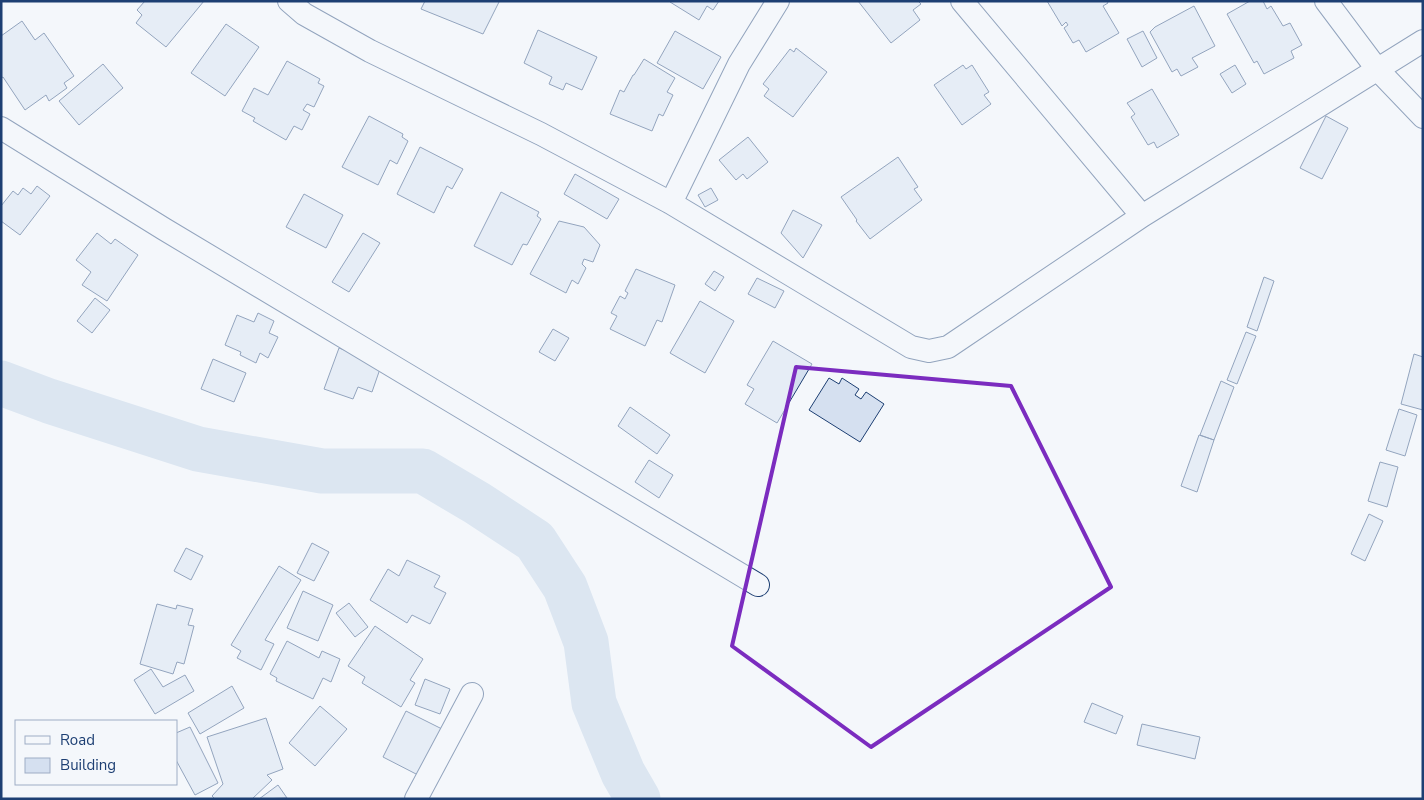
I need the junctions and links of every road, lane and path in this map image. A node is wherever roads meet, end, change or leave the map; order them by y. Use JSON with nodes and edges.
{"nodes":[{"id":1,"x":289,"y":1,"type":"edge"},
{"id":2,"x":778,"y":1,"type":"edge"},
{"id":3,"x":962,"y":1,"type":"edge"},
{"id":4,"x":1326,"y":1,"type":"edge"},
{"id":5,"x":1423,"y":41,"type":"edge"},
{"id":6,"x":1378,"y":69,"type":"junction"},
{"id":7,"x":1423,"y":117,"type":"edge"},
{"id":8,"x":1,"y":128,"type":"edge"},
{"id":9,"x":671,"y":203,"type":"junction"},
{"id":10,"x":1142,"y":216,"type":"junction"},
{"id":11,"x":758,"y":585,"type":"dead end"},
{"id":12,"x":472,"y":694,"type":"dead end"},
{"id":13,"x":416,"y":799,"type":"edge"}],
"edges":[{"from":1,"to":9,"type":"street"},
{"from":2,"to":9,"type":"street"},
{"from":3,"to":10,"type":"street"},
{"from":4,"to":6,"type":"street"},
{"from":5,"to":6,"type":"street"},
{"from":6,"to":7,"type":"street"},
{"from":6,"to":10,"type":"street"},
{"from":8,"to":11,"type":"street"},
{"from":9,"to":10,"type":"street"},
{"from":12,"to":13,"type":"street"}]}
